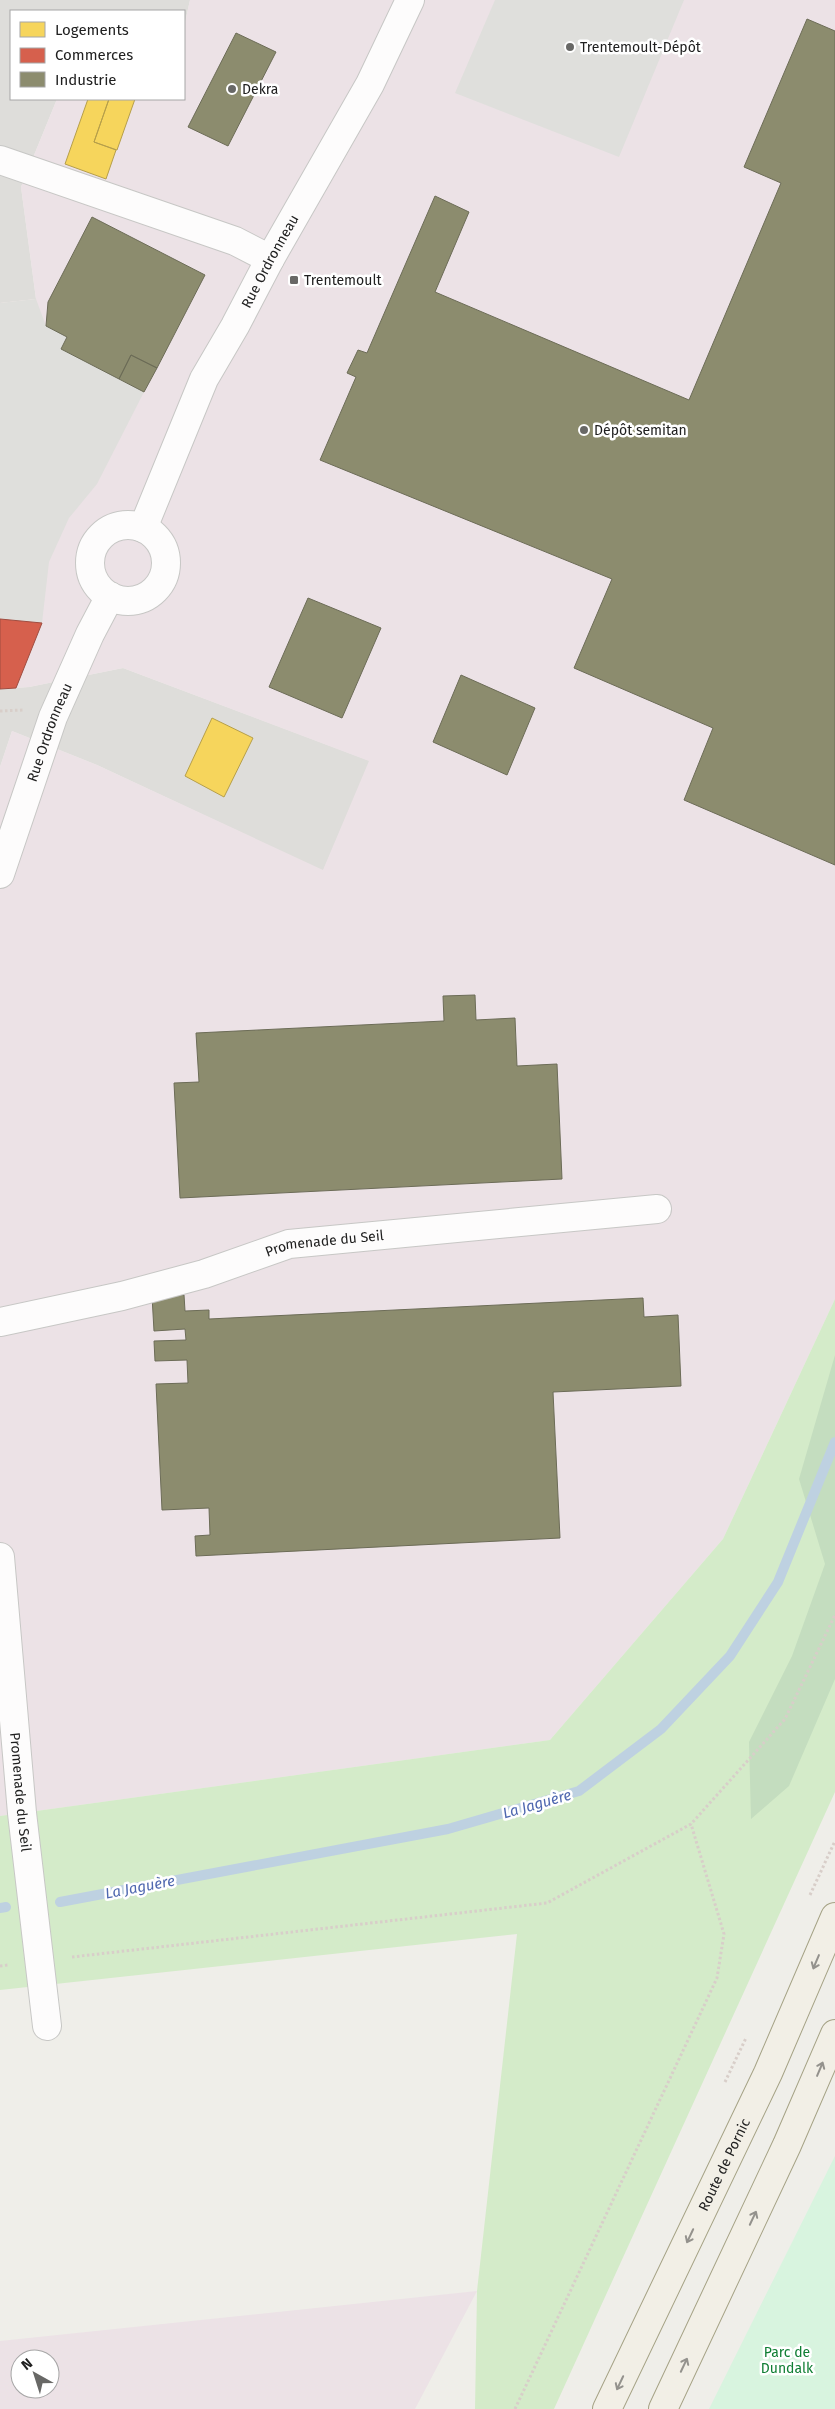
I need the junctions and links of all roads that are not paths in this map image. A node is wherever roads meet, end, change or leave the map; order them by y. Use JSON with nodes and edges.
{"nodes":[{"id":1,"x":410,"y":0,"type":"edge"},
{"id":2,"x":0,"y":160,"type":"edge"},
{"id":3,"x":270,"y":259,"type":"junction"},
{"id":4,"x":143,"y":528,"type":"junction"},
{"id":5,"x":110,"y":596,"type":"junction"},
{"id":6,"x":0,"y":874,"type":"edge"},
{"id":7,"x":657,"y":1209,"type":"dead end"},
{"id":8,"x":0,"y":1322,"type":"edge"},
{"id":9,"x":0,"y":1557,"type":"edge"},
{"id":10,"x":835,"y":1917,"type":"edge"},
{"id":11,"x":47,"y":2026,"type":"dead end"},
{"id":12,"x":835,"y":2034,"type":"edge"},
{"id":13,"x":608,"y":2409,"type":"edge"},
{"id":14,"x":663,"y":2409,"type":"edge"}],
"edges":[{"from":1,"to":3,"type":"street","name":"Rue Ordronneau"},
{"from":2,"to":3,"type":"street"},
{"from":3,"to":4,"type":"street","name":"Rue Ordronneau"},
{"from":4,"to":5,"type":"street"},
{"from":4,"to":5,"type":"street"},
{"from":5,"to":6,"type":"street","name":"Rue Ordronneau"},
{"from":7,"to":8,"type":"street","name":"Promenade du Seil"},
{"from":9,"to":11,"type":"street","name":"Promenade du Seil"},
{"from":10,"to":13,"type":"main road","name":"Route de Pornic","one_way":true},
{"from":14,"to":12,"type":"main road","one_way":true}]}
